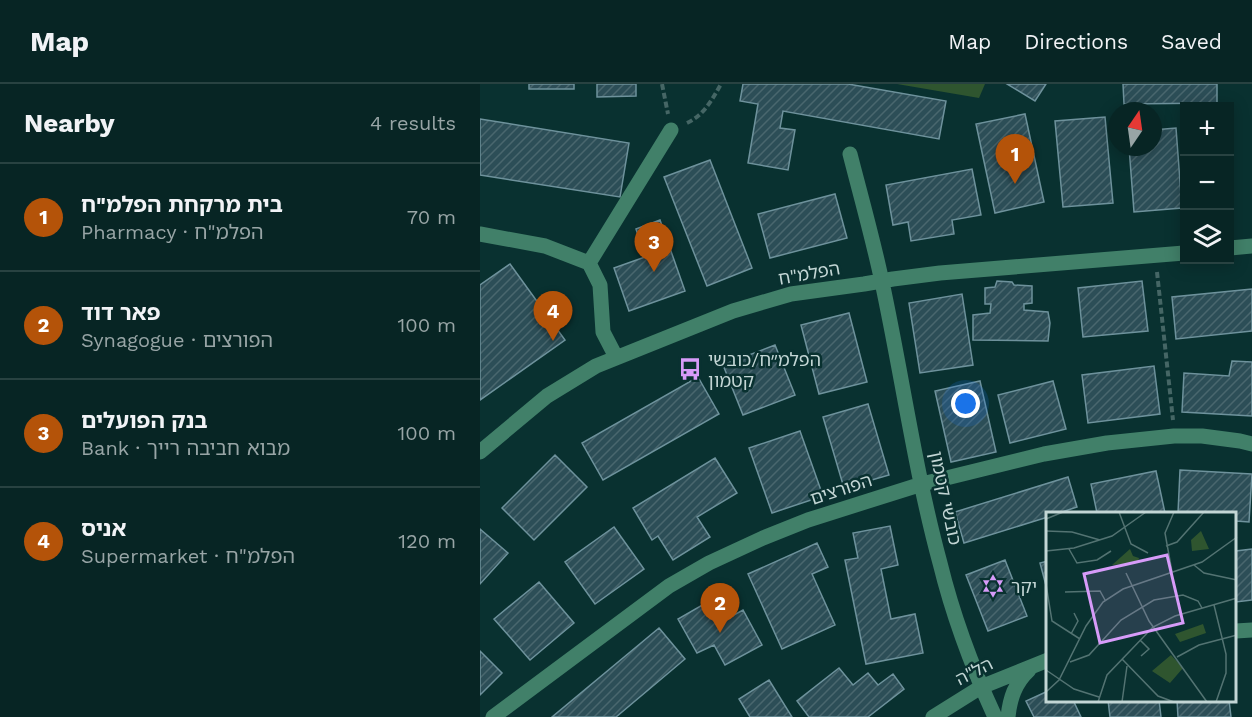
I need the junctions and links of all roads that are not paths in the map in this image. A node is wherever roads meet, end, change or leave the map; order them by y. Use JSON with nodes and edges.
{"nodes":[{"id":1,"x":671,"y":130,"type":"road end"},
{"id":2,"x":850,"y":154,"type":"dead end"},
{"id":3,"x":480,"y":234,"type":"edge"},
{"id":4,"x":1252,"y":246,"type":"edge"},
{"id":5,"x":1234,"y":248,"type":"edge"},
{"id":6,"x":1180,"y":253,"type":"edge"},
{"id":7,"x":589,"y":263,"type":"junction"},
{"id":8,"x":882,"y":280,"type":"junction"},
{"id":9,"x":616,"y":357,"type":"junction"},
{"id":10,"x":1252,"y":444,"type":"edge"},
{"id":11,"x":480,"y":452,"type":"edge"},
{"id":12,"x":922,"y":484,"type":"junction"},
{"id":13,"x":1252,"y":630,"type":"edge"},
{"id":14,"x":1237,"y":631,"type":"edge"},
{"id":15,"x":1042,"y":662,"type":"edge"},
{"id":16,"x":981,"y":687,"type":"junction"},
{"id":17,"x":493,"y":717,"type":"edge"},
{"id":18,"x":933,"y":717,"type":"edge"},
{"id":19,"x":995,"y":717,"type":"edge"},
{"id":20,"x":1008,"y":717,"type":"edge"}],
"edges":[{"from":1,"to":7,"type":"street"},
{"from":2,"to":8,"type":"street","name":"כובשי קטמון"},
{"from":3,"to":7,"type":"street"},
{"from":4,"to":5,"type":"street"},
{"from":6,"to":8,"type":"street","name":"הפלמ\"ח"},
{"from":7,"to":9,"type":"street"},
{"from":8,"to":9,"type":"street","name":"הפלמ\"ח"},
{"from":8,"to":12,"type":"street","name":"כובשי קטמון"},
{"from":9,"to":11,"type":"street","name":"הפלמ\"ח"},
{"from":10,"to":12,"type":"street","name":"הפורצים"},
{"from":12,"to":16,"type":"street","name":"כובשי קטמון"},
{"from":12,"to":17,"type":"street","name":"הפורצים"},
{"from":13,"to":14,"type":"street"},
{"from":15,"to":16,"type":"street","name":"הל\"ה"},
{"from":15,"to":20,"type":"street","name":"הל\"ה"},
{"from":16,"to":18,"type":"street","name":"הל\"ה"},
{"from":16,"to":19,"type":"street","name":"כובשי קטמון"}]}
